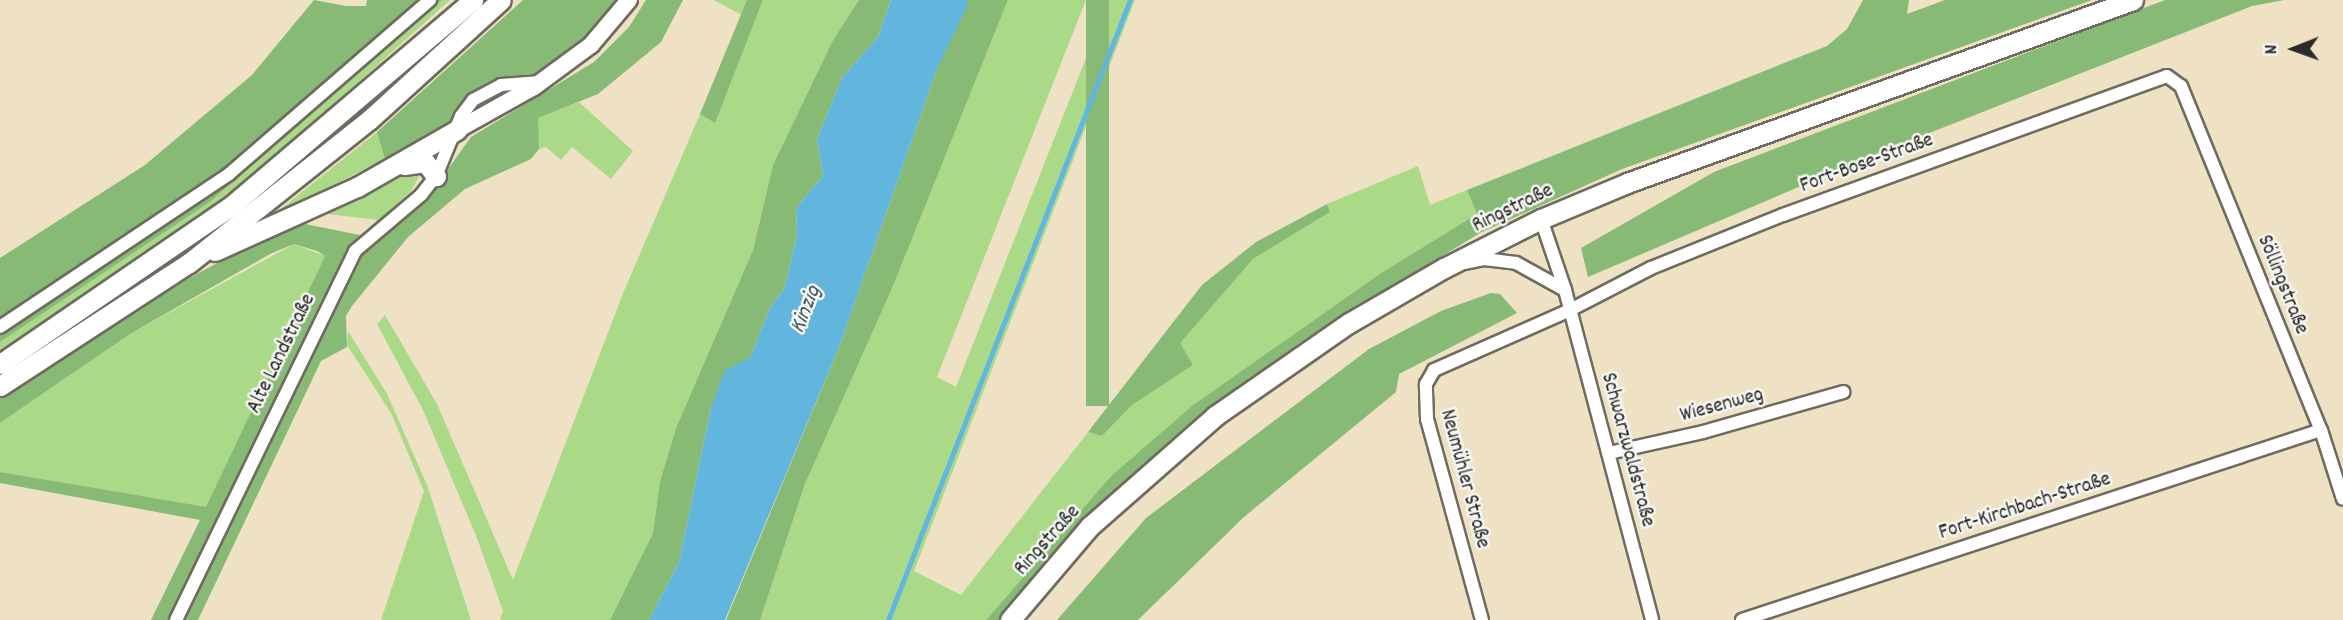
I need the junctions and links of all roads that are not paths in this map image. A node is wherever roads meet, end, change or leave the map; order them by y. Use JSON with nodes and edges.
{"nodes":[{"id":1,"x":430,"y":0,"type":"edge"},
{"id":2,"x":473,"y":0,"type":"edge"},
{"id":3,"x":501,"y":0,"type":"edge"},
{"id":4,"x":629,"y":0,"type":"edge"},
{"id":5,"x":2133,"y":0,"type":"edge"},
{"id":6,"x":2181,"y":86,"type":"joint"},
{"id":7,"x":457,"y":130,"type":"junction"},
{"id":8,"x":396,"y":167,"type":"junction"},
{"id":9,"x":436,"y":176,"type":"junction"},
{"id":10,"x":1541,"y":219,"type":"junction"},
{"id":11,"x":189,"y":263,"type":"junction"},
{"id":12,"x":1444,"y":268,"type":"junction"},
{"id":13,"x":1565,"y":290,"type":"junction"},
{"id":14,"x":1570,"y":310,"type":"junction"},
{"id":15,"x":0,"y":327,"type":"edge"},
{"id":16,"x":0,"y":364,"type":"edge"},
{"id":17,"x":0,"y":386,"type":"edge"},
{"id":18,"x":1843,"y":392,"type":"dead end"},
{"id":19,"x":2321,"y":430,"type":"junction"},
{"id":20,"x":1609,"y":453,"type":"junction"},
{"id":21,"x":2343,"y":499,"type":"edge"},
{"id":22,"x":176,"y":620,"type":"edge"},
{"id":23,"x":1010,"y":620,"type":"edge"},
{"id":24,"x":1482,"y":620,"type":"edge"},
{"id":25,"x":1652,"y":620,"type":"edge"},
{"id":26,"x":1742,"y":620,"type":"edge"}],
"edges":[{"from":1,"to":15,"type":"street"},
{"from":2,"to":16,"type":"main road"},
{"from":3,"to":11,"type":"main road"},
{"from":4,"to":7,"type":"street"},
{"from":5,"to":10,"type":"main road","name":"Ringstraße"},
{"from":6,"to":14,"type":"street","name":"Fort-Bose-Straße"},
{"from":6,"to":19,"type":"street","name":"Söllingstraße"},
{"from":7,"to":8,"type":"main road"},
{"from":7,"to":9,"type":"street","name":"Alte Landstraße"},
{"from":8,"to":9,"type":"main road"},
{"from":8,"to":11,"type":"main road"},
{"from":9,"to":22,"type":"street","name":"Alte Landstraße"},
{"from":10,"to":12,"type":"main road","name":"Ringstraße"},
{"from":10,"to":13,"type":"street","name":"Schwarzwaldstraße"},
{"from":11,"to":17,"type":"main road"},
{"from":12,"to":13,"type":"street"},
{"from":12,"to":23,"type":"main road","name":"Ringstraße"},
{"from":13,"to":14,"type":"street","name":"Schwarzwaldstraße"},
{"from":14,"to":20,"type":"street","name":"Schwarzwaldstraße"},
{"from":14,"to":24,"type":"street","name":"Neumühler Straße"},
{"from":18,"to":20,"type":"street","name":"Wiesenweg"},
{"from":19,"to":21,"type":"street","name":"Söllingstraße"},
{"from":19,"to":26,"type":"street","name":"Fort-Kirchbach-Straße"},
{"from":20,"to":25,"type":"street","name":"Schwarzwaldstraße"}]}
